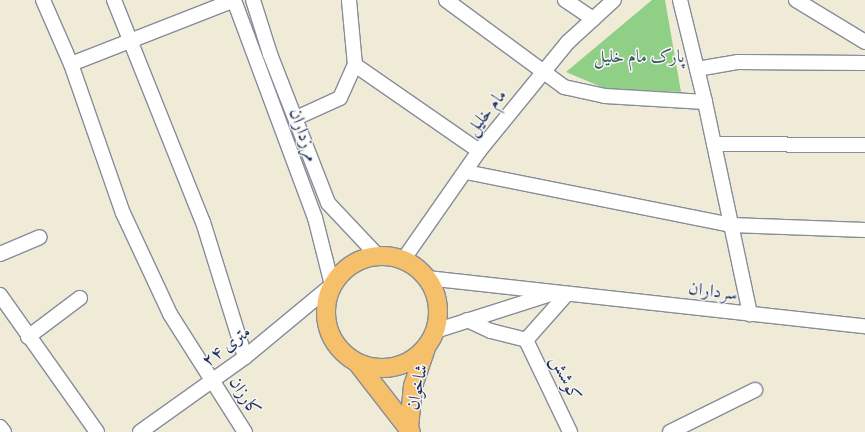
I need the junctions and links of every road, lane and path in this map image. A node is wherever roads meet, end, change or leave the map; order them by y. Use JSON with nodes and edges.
{"nodes":[{"id":1,"x":43,"y":0,"type":"edge"},
{"id":2,"x":114,"y":0,"type":"edge"},
{"id":3,"x":234,"y":0,"type":"edge"},
{"id":4,"x":253,"y":0,"type":"edge"},
{"id":5,"x":349,"y":0,"type":"edge"},
{"id":6,"x":446,"y":0,"type":"edge"},
{"id":7,"x":565,"y":0,"type":"edge"},
{"id":8,"x":614,"y":0,"type":"edge"},
{"id":9,"x":680,"y":0,"type":"edge"},
{"id":10,"x":796,"y":0,"type":"edge"},
{"id":11,"x":592,"y":19,"type":"junction"},
{"id":12,"x":131,"y":40,"type":"junction"},
{"id":13,"x":865,"y":42,"type":"edge"},
{"id":14,"x":865,"y":63,"type":"edge"},
{"id":15,"x":71,"y":64,"type":"junction"},
{"id":16,"x":355,"y":65,"type":"junction"},
{"id":17,"x":697,"y":69,"type":"junction"},
{"id":18,"x":543,"y":72,"type":"junction"},
{"id":19,"x":705,"y":102,"type":"junction"},
{"id":20,"x":296,"y":118,"type":"junction"},
{"id":21,"x":714,"y":144,"type":"junction"},
{"id":22,"x":865,"y":145,"type":"edge"},
{"id":23,"x":479,"y":152,"type":"junction"},
{"id":24,"x":466,"y":172,"type":"junction"},
{"id":25,"x":731,"y":225,"type":"junction"},
{"id":26,"x":865,"y":230,"type":"edge"},
{"id":27,"x":40,"y":237,"type":"dead end"},
{"id":28,"x":0,"y":254,"type":"edge"},
{"id":29,"x":378,"y":256,"type":"junction"},
{"id":30,"x":403,"y":260,"type":"junction"},
{"id":31,"x":427,"y":278,"type":"junction"},
{"id":32,"x":332,"y":285,"type":"junction"},
{"id":33,"x":562,"y":293,"type":"junction"},
{"id":34,"x":0,"y":295,"type":"edge"},
{"id":35,"x":80,"y":298,"type":"dead end"},
{"id":36,"x":750,"y":314,"type":"junction"},
{"id":37,"x":467,"y":320,"type":"junction"},
{"id":38,"x":865,"y":326,"type":"edge"},
{"id":39,"x":435,"y":331,"type":"junction"},
{"id":40,"x":28,"y":337,"type":"junction"},
{"id":41,"x":526,"y":340,"type":"junction"},
{"id":42,"x":427,"y":348,"type":"junction"},
{"id":43,"x":245,"y":357,"type":"junction"},
{"id":44,"x":358,"y":364,"type":"junction"},
{"id":45,"x":213,"y":380,"type":"junction"},
{"id":46,"x":755,"y":390,"type":"dead end"},
{"id":47,"x":0,"y":427,"type":"edge"},
{"id":48,"x":687,"y":428,"type":"edge"},
{"id":49,"x":410,"y":430,"type":"edge"},
{"id":50,"x":4,"y":432,"type":"edge"},
{"id":51,"x":97,"y":432,"type":"edge"},
{"id":52,"x":140,"y":432,"type":"edge"},
{"id":53,"x":245,"y":432,"type":"edge"},
{"id":54,"x":570,"y":432,"type":"edge"},
{"id":55,"x":670,"y":432,"type":"edge"}],
"edges":[{"from":1,"to":15,"type":"street","name":"کارزان"},
{"from":2,"to":12,"type":"street"},
{"from":3,"to":12,"type":"street"},
{"from":3,"to":32,"type":"street","name":"مرزداران"},
{"from":4,"to":20,"type":"street","name":"مرزداران"},
{"from":5,"to":16,"type":"street"},
{"from":6,"to":18,"type":"street"},
{"from":7,"to":11,"type":"street"},
{"from":8,"to":11,"type":"street","name":"مام خلیل"},
{"from":9,"to":17,"type":"street"},
{"from":10,"to":13,"type":"street"},
{"from":11,"to":18,"type":"street","name":"مام خلیل"},
{"from":12,"to":15,"type":"street"},
{"from":12,"to":43,"type":"street"},
{"from":14,"to":17,"type":"street"},
{"from":15,"to":45,"type":"street","name":"کارزان"},
{"from":16,"to":20,"type":"street"},
{"from":16,"to":23,"type":"street"},
{"from":17,"to":19,"type":"street"},
{"from":18,"to":19,"type":"street"},
{"from":18,"to":23,"type":"street","name":"مام خلیل"},
{"from":19,"to":21,"type":"street"},
{"from":20,"to":29,"type":"street","name":"مرزداران"},
{"from":21,"to":22,"type":"street"},
{"from":21,"to":25,"type":"street"},
{"from":23,"to":24,"type":"street","name":"مام خلیل"},
{"from":24,"to":25,"type":"street"},
{"from":24,"to":30,"type":"street","name":"مام خلیل"},
{"from":25,"to":26,"type":"street"},
{"from":25,"to":36,"type":"street"},
{"from":27,"to":28,"type":"street"},
{"from":29,"to":30,"type":"main road"},
{"from":29,"to":32,"type":"main road"},
{"from":30,"to":31,"type":"main road"},
{"from":31,"to":33,"type":"street","name":"سرداران"},
{"from":31,"to":39,"type":"main road"},
{"from":32,"to":43,"type":"street","name":"۲۴ متری"},
{"from":32,"to":44,"type":"main road"},
{"from":33,"to":36,"type":"street","name":"سرداران"},
{"from":33,"to":37,"type":"street","name":"سرداران"},
{"from":33,"to":41,"type":"street"},
{"from":34,"to":40,"type":"street"},
{"from":35,"to":40,"type":"street"},
{"from":36,"to":38,"type":"street","name":"سرداران"},
{"from":37,"to":39,"type":"street","name":"سرداران"},
{"from":37,"to":41,"type":"street"},
{"from":39,"to":42,"type":"main road"},
{"from":40,"to":51,"type":"street"},
{"from":41,"to":54,"type":"street","name":"کوشش"},
{"from":42,"to":44,"type":"main road"},
{"from":42,"to":49,"type":"main road","name":"شاخوان"},
{"from":43,"to":45,"type":"street","name":"۲۴ متری"},
{"from":44,"to":49,"type":"main road","name":"شاخوان"},
{"from":45,"to":52,"type":"street","name":"۲۴ متری"},
{"from":45,"to":53,"type":"street","name":"کارزان"},
{"from":46,"to":48,"type":"street"},
{"from":47,"to":50,"type":"street"},
{"from":48,"to":55,"type":"street"}]}
